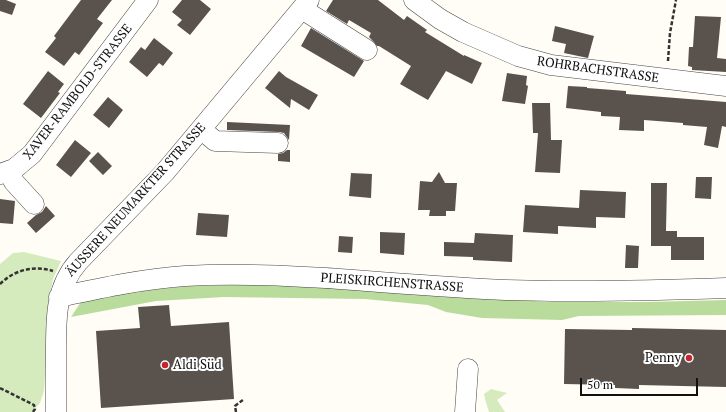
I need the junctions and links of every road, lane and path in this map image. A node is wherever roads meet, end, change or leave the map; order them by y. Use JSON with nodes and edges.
{"nodes":[{"id":1,"x":148,"y":0,"type":"edge"},
{"id":2,"x":414,"y":0,"type":"edge"},
{"id":3,"x":676,"y":0,"type":"edge"},
{"id":4,"x":306,"y":4,"type":"edge"},
{"id":5,"x":367,"y":50,"type":"dead end"},
{"id":6,"x":667,"y":80,"type":"junction"},
{"id":7,"x":726,"y":86,"type":"edge"},
{"id":8,"x":201,"y":129,"type":"junction"},
{"id":9,"x":278,"y":143,"type":"dead end"},
{"id":10,"x":4,"y":173,"type":"edge"},
{"id":11,"x":34,"y":204,"type":"dead end"},
{"id":12,"x":67,"y":275,"type":"junction"},
{"id":13,"x":0,"y":284,"type":"edge"},
{"id":14,"x":726,"y":288,"type":"edge"},
{"id":15,"x":59,"y":297,"type":"junction"},
{"id":16,"x":468,"y":369,"type":"dead end"},
{"id":17,"x":0,"y":388,"type":"edge"},
{"id":18,"x":244,"y":399,"type":"dead end"},
{"id":19,"x":33,"y":412,"type":"edge"},
{"id":20,"x":56,"y":412,"type":"edge"},
{"id":21,"x":236,"y":412,"type":"edge"},
{"id":22,"x":465,"y":412,"type":"edge"}],
"edges":[{"from":1,"to":10,"type":"street","name":"XAVER-RAMBOLD-STRASSE"},
{"from":2,"to":6,"type":"street","name":"ROHRBACHSTRASSE"},
{"from":3,"to":6,"type":"path"},
{"from":4,"to":5,"type":"street"},
{"from":4,"to":8,"type":"street","name":"ÄUSSERE NEUMARKTER STRASSE"},
{"from":6,"to":7,"type":"street","name":"ROHRBACHSTRASSE"},
{"from":8,"to":9,"type":"street"},
{"from":8,"to":12,"type":"street","name":"ÄUSSERE NEUMARKTER STRASSE"},
{"from":10,"to":11,"type":"street"},
{"from":12,"to":13,"type":"path"},
{"from":12,"to":15,"type":"street","name":"ÄUSSERE NEUMARKTER STRASSE"},
{"from":14,"to":15,"type":"street","name":"PLEISKIRCHENSTRASSE"},
{"from":15,"to":20,"type":"street","name":"ÄUSSERE NEUMARKTER STRASSE"},
{"from":16,"to":22,"type":"street"},
{"from":17,"to":19,"type":"path"},
{"from":18,"to":21,"type":"path"}]}
